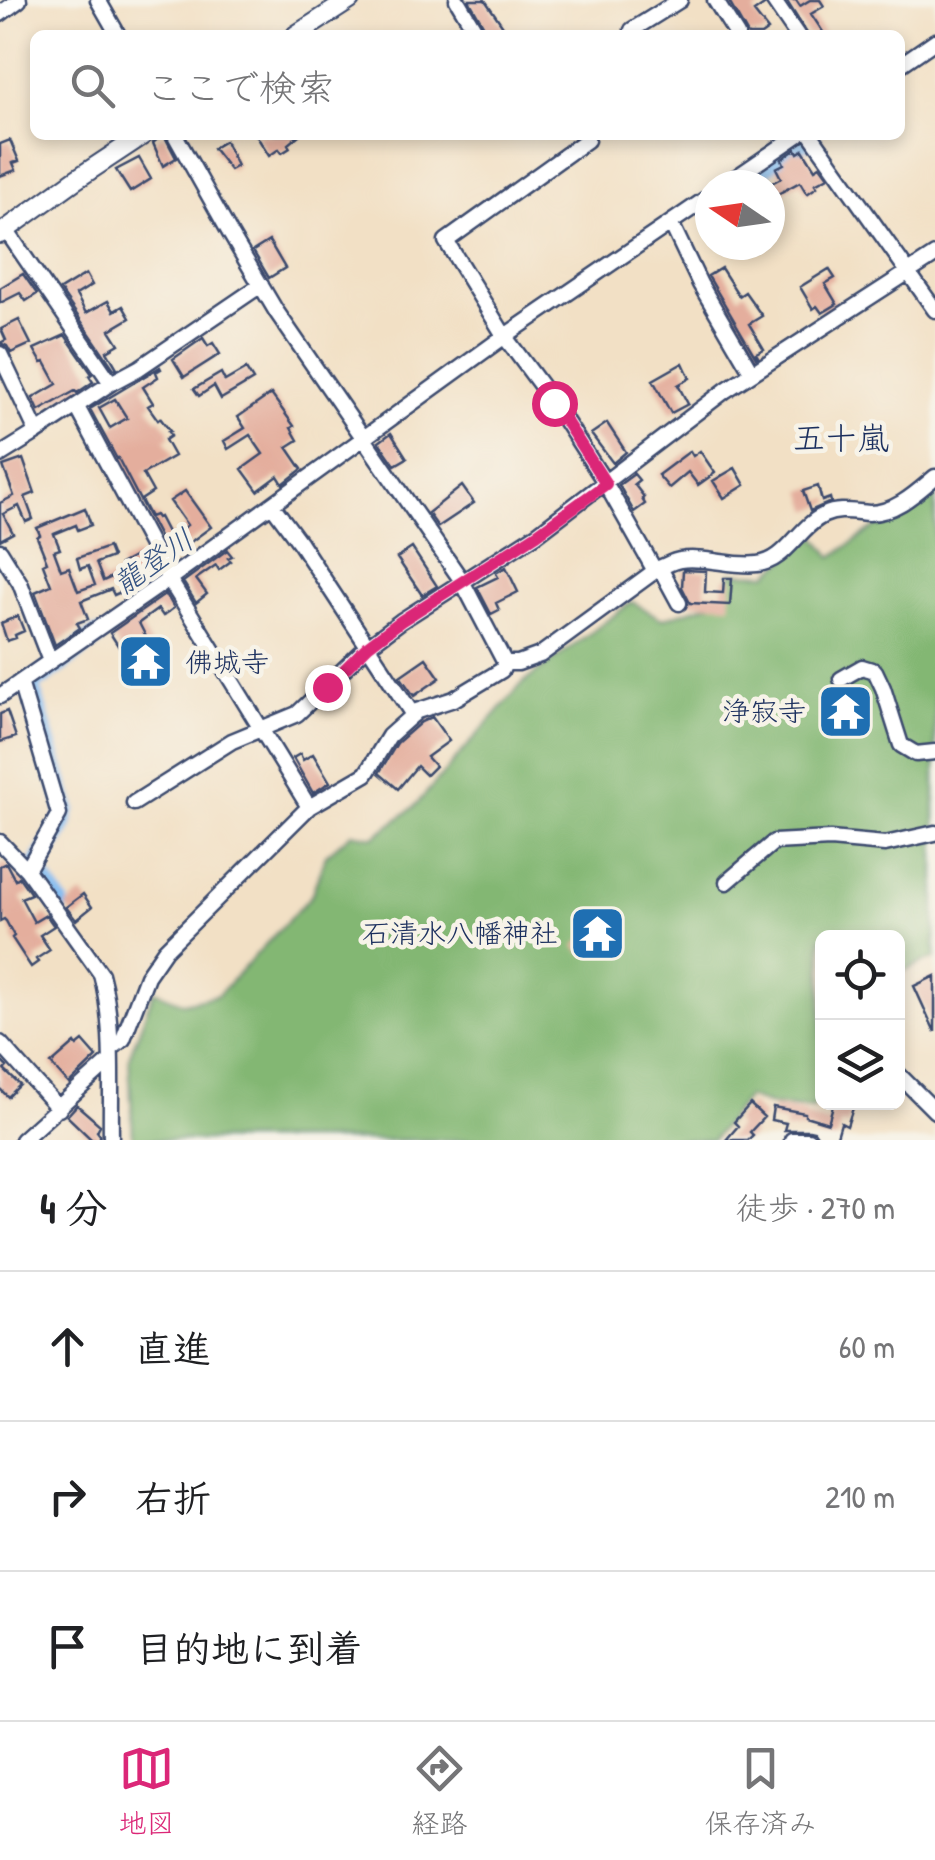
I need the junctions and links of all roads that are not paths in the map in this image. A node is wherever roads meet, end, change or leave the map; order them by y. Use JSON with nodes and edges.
{"nodes":[{"id":1,"x":19,"y":0,"type":"edge"},
{"id":2,"x":98,"y":0,"type":"edge"},
{"id":3,"x":350,"y":0,"type":"edge"},
{"id":4,"x":457,"y":0,"type":"edge"},
{"id":5,"x":680,"y":0,"type":"edge"},
{"id":6,"x":715,"y":0,"type":"edge"},
{"id":7,"x":773,"y":0,"type":"edge"},
{"id":8,"x":0,"y":14,"type":"edge"},
{"id":9,"x":115,"y":30,"type":"edge"},
{"id":10,"x":304,"y":30,"type":"edge"},
{"id":11,"x":475,"y":30,"type":"edge"},
{"id":12,"x":632,"y":30,"type":"edge"},
{"id":13,"x":734,"y":30,"type":"edge"},
{"id":14,"x":794,"y":30,"type":"edge"},
{"id":15,"x":935,"y":40,"type":"edge"},
{"id":16,"x":905,"y":62,"type":"edge"},
{"id":17,"x":135,"y":140,"type":"edge"},
{"id":18,"x":179,"y":140,"type":"edge"},
{"id":19,"x":586,"y":140,"type":"edge"},
{"id":20,"x":791,"y":140,"type":"edge"},
{"id":21,"x":815,"y":140,"type":"edge"},
{"id":22,"x":748,"y":170,"type":"edge"},
{"id":23,"x":695,"y":206,"type":"edge"},
{"id":24,"x":671,"y":223,"type":"junction"},
{"id":25,"x":3,"y":232,"type":"edge"},
{"id":26,"x":935,"y":255,"type":"edge"},
{"id":27,"x":908,"y":272,"type":"junction"},
{"id":28,"x":262,"y":285,"type":"junction"},
{"id":29,"x":935,"y":310,"type":"edge"},
{"id":30,"x":505,"y":336,"type":"junction"},
{"id":31,"x":0,"y":354,"type":"edge"},
{"id":32,"x":752,"y":373,"type":"junction"},
{"id":33,"x":112,"y":383,"type":"junction"},
{"id":34,"x":77,"y":408,"type":"junction"},
{"id":35,"x":37,"y":432,"type":"junction"},
{"id":36,"x":364,"y":440,"type":"junction"},
{"id":37,"x":0,"y":455,"type":"edge"},
{"id":38,"x":935,"y":477,"type":"edge"},
{"id":39,"x":606,"y":484,"type":"junction"},
{"id":40,"x":272,"y":506,"type":"junction"},
{"id":41,"x":0,"y":551,"type":"edge"},
{"id":42,"x":658,"y":569,"type":"junction"},
{"id":43,"x":168,"y":579,"type":"junction"},
{"id":44,"x":462,"y":581,"type":"junction"},
{"id":45,"x":679,"y":603,"type":"dead end"},
{"id":46,"x":368,"y":646,"type":"junction"},
{"id":47,"x":50,"y":661,"type":"junction"},
{"id":48,"x":505,"y":663,"type":"junction"},
{"id":49,"x":841,"y":679,"type":"dead end"},
{"id":50,"x":20,"y":682,"type":"junction"},
{"id":51,"x":0,"y":696,"type":"edge"},
{"id":52,"x":412,"y":716,"type":"junction"},
{"id":53,"x":262,"y":730,"type":"junction"},
{"id":54,"x":935,"y":752,"type":"edge"},
{"id":55,"x":134,"y":804,"type":"dead end"},
{"id":56,"x":309,"y":807,"type":"junction"},
{"id":57,"x":935,"y":833,"type":"edge"},
{"id":58,"x":0,"y":842,"type":"edge"},
{"id":59,"x":27,"y":870,"type":"junction"},
{"id":60,"x":727,"y":882,"type":"dead end"},
{"id":61,"x":0,"y":1044,"type":"edge"},
{"id":62,"x":110,"y":1056,"type":"junction"},
{"id":63,"x":905,"y":1081,"type":"edge"},
{"id":64,"x":59,"y":1108,"type":"junction"},
{"id":65,"x":935,"y":1111,"type":"edge"},
{"id":66,"x":22,"y":1140,"type":"edge"},
{"id":67,"x":111,"y":1140,"type":"edge"},
{"id":68,"x":792,"y":1140,"type":"edge"},
{"id":69,"x":808,"y":1140,"type":"edge"}],
"edges":[{"from":1,"to":8,"type":"street"},
{"from":2,"to":9,"type":"street"},
{"from":3,"to":10,"type":"main road"},
{"from":4,"to":11,"type":"street"},
{"from":5,"to":12,"type":"street"},
{"from":6,"to":13,"type":"street"},
{"from":7,"to":14,"type":"street"},
{"from":15,"to":16,"type":"street"},
{"from":17,"to":25,"type":"main road"},
{"from":18,"to":28,"type":"street"},
{"from":19,"to":30,"type":"street"},
{"from":20,"to":22,"type":"street"},
{"from":21,"to":27,"type":"street"},
{"from":23,"to":24,"type":"street"},
{"from":24,"to":30,"type":"street"},
{"from":24,"to":32,"type":"street"},
{"from":25,"to":33,"type":"street"},
{"from":26,"to":27,"type":"street"},
{"from":27,"to":29,"type":"street"},
{"from":27,"to":32,"type":"street"},
{"from":28,"to":33,"type":"street"},
{"from":28,"to":36,"type":"street"},
{"from":30,"to":36,"type":"street"},
{"from":30,"to":39,"type":"street"},
{"from":31,"to":35,"type":"street"},
{"from":32,"to":39,"type":"street"},
{"from":33,"to":34,"type":"street"},
{"from":34,"to":35,"type":"street"},
{"from":34,"to":43,"type":"street"},
{"from":35,"to":37,"type":"street"},
{"from":36,"to":40,"type":"street"},
{"from":36,"to":44,"type":"street"},
{"from":38,"to":42,"type":"street"},
{"from":39,"to":42,"type":"street"},
{"from":39,"to":44,"type":"street"},
{"from":40,"to":43,"type":"street"},
{"from":40,"to":46,"type":"street"},
{"from":41,"to":47,"type":"street"},
{"from":42,"to":45,"type":"street"},
{"from":42,"to":48,"type":"street"},
{"from":43,"to":47,"type":"street"},
{"from":43,"to":53,"type":"street"},
{"from":44,"to":46,"type":"street"},
{"from":44,"to":48,"type":"street"},
{"from":46,"to":52,"type":"street"},
{"from":46,"to":53,"type":"street"},
{"from":47,"to":50,"type":"street"},
{"from":48,"to":52,"type":"street"},
{"from":49,"to":54,"type":"street"},
{"from":50,"to":51,"type":"street"},
{"from":50,"to":59,"type":"street"},
{"from":52,"to":56,"type":"street"},
{"from":53,"to":55,"type":"street"},
{"from":53,"to":56,"type":"street"},
{"from":56,"to":62,"type":"street"},
{"from":57,"to":60,"type":"street"},
{"from":58,"to":59,"type":"street"},
{"from":59,"to":62,"type":"street"},
{"from":61,"to":64,"type":"street"},
{"from":62,"to":64,"type":"street"},
{"from":62,"to":67,"type":"street"},
{"from":63,"to":65,"type":"street"},
{"from":64,"to":66,"type":"street"},
{"from":68,"to":69,"type":"street"}]}
